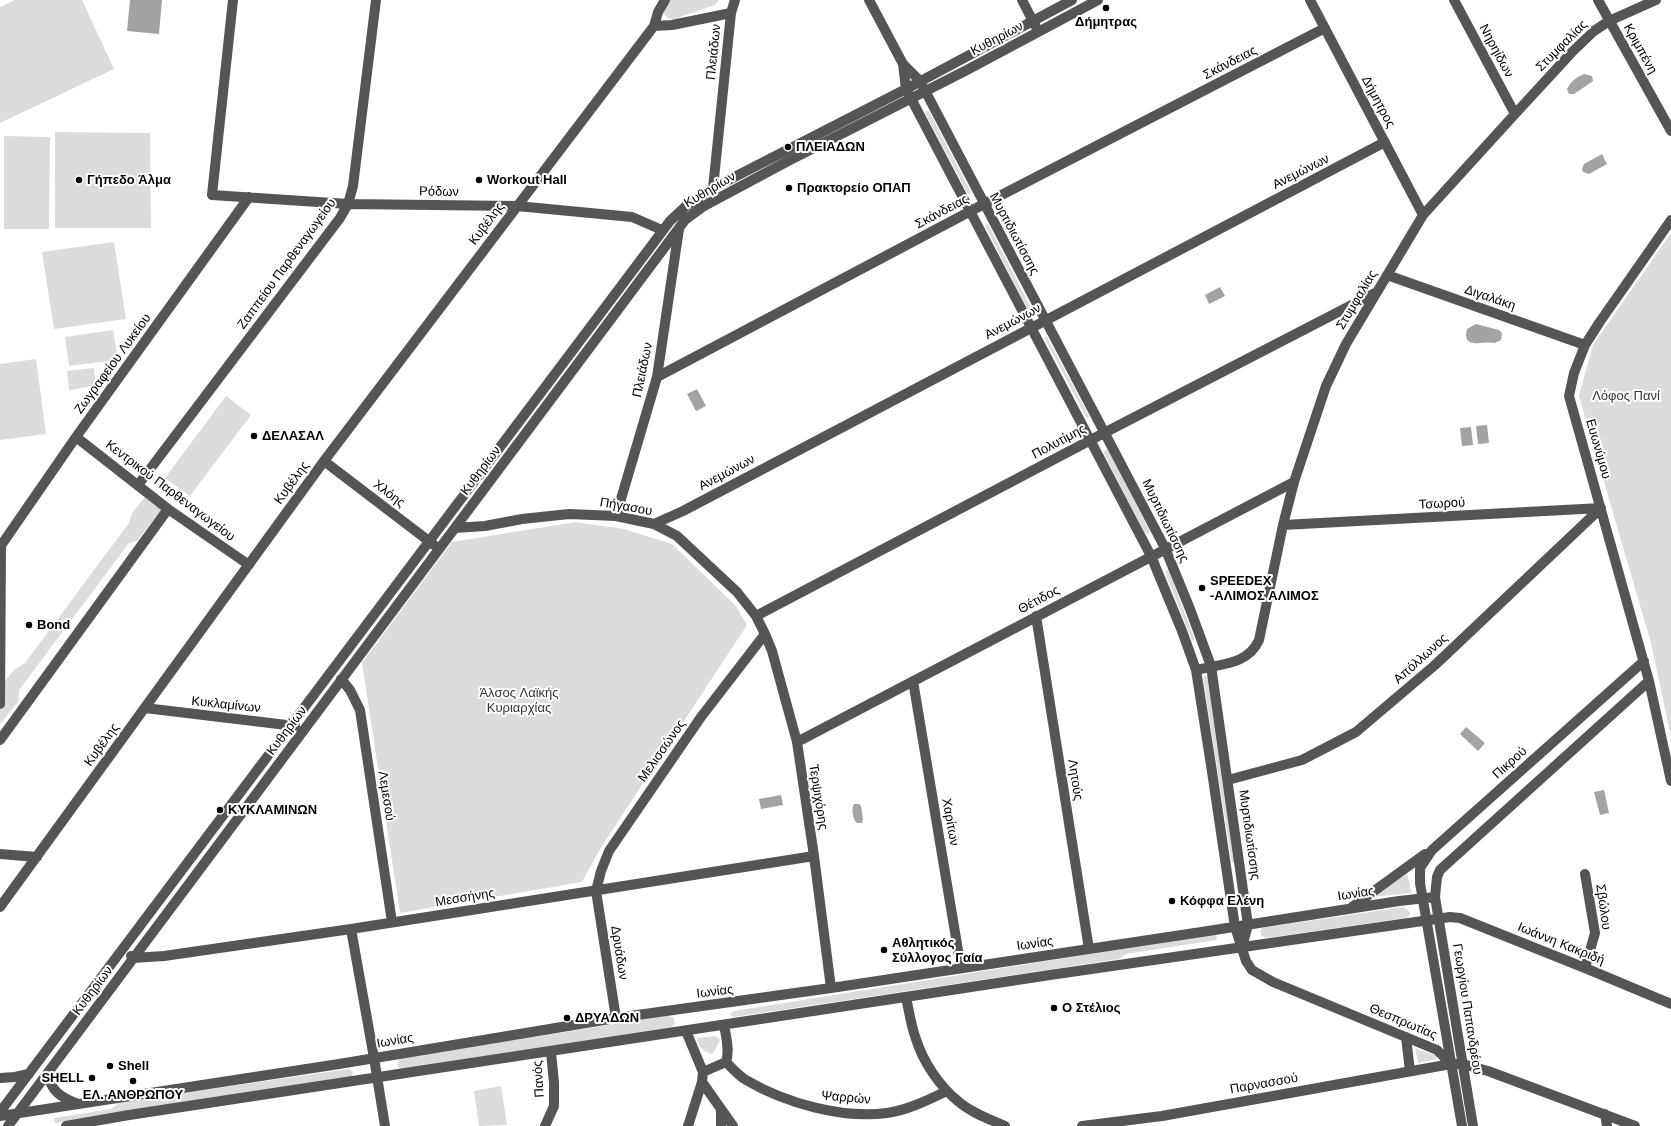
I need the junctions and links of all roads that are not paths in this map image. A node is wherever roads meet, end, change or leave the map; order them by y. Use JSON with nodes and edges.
{"nodes":[{"id":1,"x":233,"y":0,"type":"edge"},
{"id":2,"x":376,"y":0,"type":"edge"},
{"id":3,"x":665,"y":0,"type":"edge"},
{"id":4,"x":735,"y":0,"type":"edge"},
{"id":5,"x":869,"y":0,"type":"edge"},
{"id":6,"x":1022,"y":0,"type":"edge"},
{"id":7,"x":1072,"y":0,"type":"edge"},
{"id":8,"x":1098,"y":0,"type":"edge"},
{"id":9,"x":1310,"y":0,"type":"edge"},
{"id":10,"x":1454,"y":0,"type":"edge"},
{"id":11,"x":1598,"y":0,"type":"edge"},
{"id":12,"x":1656,"y":0,"type":"edge"},
{"id":13,"x":732,"y":14,"type":"junction"},
{"id":14,"x":1033,"y":21,"type":"junction"},
{"id":15,"x":1609,"y":21,"type":"junction"},
{"id":16,"x":654,"y":26,"type":"junction"},
{"id":17,"x":1325,"y":28,"type":"junction"},
{"id":18,"x":1039,"y":32,"type":"junction"},
{"id":19,"x":903,"y":64,"type":"junction"},
{"id":20,"x":920,"y":81,"type":"junction"},
{"id":21,"x":906,"y":89,"type":"junction"},
{"id":22,"x":925,"y":91,"type":"junction"},
{"id":23,"x":911,"y":98,"type":"junction"},
{"id":24,"x":1515,"y":114,"type":"junction"},
{"id":25,"x":1671,"y":131,"type":"edge"},
{"id":26,"x":1385,"y":142,"type":"junction"},
{"id":27,"x":713,"y":188,"type":"junction"},
{"id":28,"x":249,"y":197,"type":"junction"},
{"id":29,"x":348,"y":204,"type":"junction"},
{"id":30,"x":984,"y":204,"type":"junction"},
{"id":31,"x":517,"y":206,"type":"junction"},
{"id":32,"x":971,"y":212,"type":"junction"},
{"id":33,"x":1423,"y":215,"type":"junction"},
{"id":34,"x":1671,"y":220,"type":"edge"},
{"id":35,"x":680,"y":227,"type":"junction"},
{"id":36,"x":662,"y":230,"type":"junction"},
{"id":37,"x":1387,"y":275,"type":"junction"},
{"id":38,"x":1375,"y":293,"type":"junction"},
{"id":39,"x":1045,"y":320,"type":"junction"},
{"id":40,"x":1031,"y":327,"type":"junction"},
{"id":41,"x":1585,"y":345,"type":"junction"},
{"id":42,"x":657,"y":377,"type":"junction"},
{"id":43,"x":1104,"y":433,"type":"junction"},
{"id":44,"x":76,"y":437,"type":"junction"},
{"id":45,"x":1090,"y":440,"type":"junction"},
{"id":46,"x":324,"y":461,"type":"junction"},
{"id":47,"x":1294,"y":482,"type":"junction"},
{"id":48,"x":138,"y":485,"type":"junction"},
{"id":49,"x":168,"y":508,"type":"junction"},
{"id":50,"x":1601,"y":508,"type":"junction"},
{"id":51,"x":616,"y":516,"type":"junction"},
{"id":52,"x":654,"y":524,"type":"junction"},
{"id":53,"x":1283,"y":525,"type":"junction"},
{"id":54,"x":455,"y":528,"type":"junction"},
{"id":55,"x":429,"y":541,"type":"junction"},
{"id":56,"x":0,"y":547,"type":"edge"},
{"id":57,"x":1165,"y":548,"type":"junction"},
{"id":58,"x":439,"y":549,"type":"junction"},
{"id":59,"x":1151,"y":556,"type":"junction"},
{"id":60,"x":249,"y":565,"type":"junction"},
{"id":61,"x":756,"y":616,"type":"junction"},
{"id":62,"x":1036,"y":616,"type":"junction"},
{"id":63,"x":766,"y":634,"type":"junction"},
{"id":64,"x":1644,"y":661,"type":"junction"},
{"id":65,"x":1211,"y":666,"type":"junction"},
{"id":66,"x":1196,"y":670,"type":"junction"},
{"id":67,"x":341,"y":680,"type":"junction"},
{"id":68,"x":913,"y":681,"type":"junction"},
{"id":69,"x":1649,"y":681,"type":"junction"},
{"id":70,"x":0,"y":704,"type":"edge"},
{"id":71,"x":144,"y":708,"type":"junction"},
{"id":72,"x":291,"y":725,"type":"junction"},
{"id":73,"x":305,"y":729,"type":"junction"},
{"id":74,"x":0,"y":740,"type":"edge"},
{"id":75,"x":797,"y":742,"type":"junction"},
{"id":76,"x":1228,"y":780,"type":"junction"},
{"id":77,"x":1671,"y":781,"type":"edge"},
{"id":78,"x":1432,"y":850,"type":"junction"},
{"id":79,"x":0,"y":854,"type":"edge"},
{"id":80,"x":814,"y":856,"type":"junction"},
{"id":81,"x":37,"y":857,"type":"junction"},
{"id":82,"x":1585,"y":874,"type":"dead end"},
{"id":83,"x":596,"y":891,"type":"junction"},
{"id":84,"x":1423,"y":897,"type":"junction"},
{"id":85,"x":1435,"y":897,"type":"junction"},
{"id":86,"x":0,"y":908,"type":"edge"},
{"id":87,"x":1351,"y":908,"type":"junction"},
{"id":88,"x":1438,"y":919,"type":"junction"},
{"id":89,"x":1427,"y":921,"type":"junction"},
{"id":90,"x":392,"y":922,"type":"junction"},
{"id":91,"x":1248,"y":925,"type":"junction"},
{"id":92,"x":1235,"y":927,"type":"junction"},
{"id":93,"x":351,"y":929,"type":"junction"},
{"id":94,"x":1242,"y":947,"type":"junction"},
{"id":95,"x":1089,"y":949,"type":"junction"},
{"id":96,"x":122,"y":950,"type":"junction"},
{"id":97,"x":133,"y":958,"type":"junction"},
{"id":98,"x":961,"y":968,"type":"junction"},
{"id":99,"x":1585,"y":968,"type":"junction"},
{"id":100,"x":831,"y":988,"type":"junction"},
{"id":101,"x":906,"y":997,"type":"junction"},
{"id":102,"x":1671,"y":1004,"type":"edge"},
{"id":103,"x":616,"y":1018,"type":"junction"},
{"id":104,"x":724,"y":1025,"type":"junction"},
{"id":105,"x":686,"y":1031,"type":"junction"},
{"id":106,"x":1406,"y":1037,"type":"junction"},
{"id":107,"x":550,"y":1052,"type":"junction"},
{"id":108,"x":374,"y":1058,"type":"junction"},
{"id":109,"x":726,"y":1062,"type":"junction"},
{"id":110,"x":1451,"y":1064,"type":"junction"},
{"id":111,"x":1463,"y":1064,"type":"junction"},
{"id":112,"x":1410,"y":1071,"type":"junction"},
{"id":113,"x":48,"y":1073,"type":"junction"},
{"id":114,"x":29,"y":1074,"type":"junction"},
{"id":115,"x":703,"y":1077,"type":"junction"},
{"id":116,"x":0,"y":1078,"type":"edge"},
{"id":117,"x":377,"y":1078,"type":"junction"},
{"id":118,"x":947,"y":1091,"type":"junction"},
{"id":119,"x":78,"y":1104,"type":"junction"},
{"id":120,"x":721,"y":1110,"type":"junction"},
{"id":121,"x":0,"y":1112,"type":"edge"},
{"id":122,"x":17,"y":1114,"type":"junction"},
{"id":123,"x":1605,"y":1114,"type":"junction"},
{"id":124,"x":0,"y":1116,"type":"edge"},
{"id":125,"x":1162,"y":1116,"type":"junction"},
{"id":126,"x":8,"y":1126,"type":"edge"},
{"id":127,"x":66,"y":1126,"type":"edge"},
{"id":128,"x":385,"y":1126,"type":"edge"},
{"id":129,"x":545,"y":1126,"type":"edge"},
{"id":130,"x":688,"y":1126,"type":"edge"},
{"id":131,"x":721,"y":1126,"type":"edge"},
{"id":132,"x":733,"y":1126,"type":"edge"},
{"id":133,"x":1005,"y":1126,"type":"edge"},
{"id":134,"x":1082,"y":1126,"type":"edge"},
{"id":135,"x":1161,"y":1126,"type":"edge"},
{"id":136,"x":1462,"y":1126,"type":"edge"},
{"id":137,"x":1473,"y":1126,"type":"edge"},
{"id":138,"x":1607,"y":1126,"type":"edge"},
{"id":139,"x":1635,"y":1126,"type":"edge"}],
"edges":[{"from":1,"to":28,"type":"street","name":"Ρόδων"},
{"from":2,"to":29,"type":"street","name":"Ζαππείου Παρθεναγωγείου"},
{"from":3,"to":16,"type":"street","name":"Κυβέλης"},
{"from":4,"to":13,"type":"street","name":"Πλειάδων"},
{"from":5,"to":19,"type":"street","name":"Μυρτιδιωτίσσης"},
{"from":6,"to":14,"type":"street"},
{"from":7,"to":14,"type":"street","name":"Κυθηρίων"},
{"from":8,"to":18,"type":"street","name":"Κυθηρίων"},
{"from":9,"to":17,"type":"street","name":"Δήμητρος"},
{"from":10,"to":24,"type":"street","name":"Νηρηίδων"},
{"from":11,"to":15,"type":"street","name":"Κριμπένη"},
{"from":12,"to":15,"type":"street","name":"Στυμφαλίας"},
{"from":13,"to":16,"type":"street"},
{"from":13,"to":27,"type":"street","name":"Πλειάδων"},
{"from":14,"to":18,"type":"street"},
{"from":14,"to":20,"type":"street","name":"Κυθηρίων"},
{"from":15,"to":24,"type":"street","name":"Στυμφαλίας"},
{"from":15,"to":25,"type":"street","name":"Κριμπένη"},
{"from":16,"to":31,"type":"street","name":"Κυβέλης"},
{"from":17,"to":26,"type":"street","name":"Δήμητρος"},
{"from":17,"to":30,"type":"street","name":"Σκάνδειας"},
{"from":18,"to":22,"type":"street","name":"Κυθηρίων"},
{"from":19,"to":20,"type":"street","name":"Μυρτιδιωτίσσης"},
{"from":19,"to":21,"type":"street","name":"Μυρτιδιωτίσσης"},
{"from":20,"to":21,"type":"street","name":"Κυθηρίων"},
{"from":20,"to":22,"type":"street","name":"Μυρτιδιωτίσσης"},
{"from":21,"to":23,"type":"street","name":"Μυρτιδιωτίσσης"},
{"from":21,"to":27,"type":"street","name":"Κυθηρίων"},
{"from":22,"to":23,"type":"street","name":"Κυθηρίων"},
{"from":22,"to":30,"type":"street","name":"Μυρτιδιωτίσσης"},
{"from":23,"to":32,"type":"street","name":"Μυρτιδιωτίσσης"},
{"from":23,"to":35,"type":"street","name":"Κυθηρίων"},
{"from":24,"to":33,"type":"street","name":"Στυμφαλίας"},
{"from":26,"to":33,"type":"street","name":"Δήμητρος"},
{"from":26,"to":39,"type":"street","name":"Ανεμώνων"},
{"from":27,"to":36,"type":"street","name":"Κυθηρίων"},
{"from":28,"to":29,"type":"street","name":"Ρόδων"},
{"from":28,"to":44,"type":"street","name":"Ζωγραφείου Λυκείου"},
{"from":29,"to":31,"type":"street","name":"Ρόδων"},
{"from":29,"to":48,"type":"street","name":"Ζαππείου Παρθεναγωγείου"},
{"from":30,"to":32,"type":"street","name":"Σκάνδειας"},
{"from":30,"to":39,"type":"street","name":"Μυρτιδιωτίσσης"},
{"from":31,"to":36,"type":"street","name":"Ρόδων"},
{"from":31,"to":46,"type":"street","name":"Κυβέλης"},
{"from":32,"to":40,"type":"street","name":"Μυρτιδιωτίσσης"},
{"from":32,"to":42,"type":"street","name":"Σκάνδειας"},
{"from":33,"to":37,"type":"street","name":"Στυμφαλίας"},
{"from":34,"to":41,"type":"street","name":"Ευωνύμου"},
{"from":35,"to":42,"type":"street","name":"Πλειάδων"},
{"from":35,"to":54,"type":"street","name":"Κυθηρίων"},
{"from":36,"to":55,"type":"street","name":"Κυθηρίων"},
{"from":37,"to":38,"type":"street","name":"Στυμφαλίας"},
{"from":37,"to":41,"type":"street","name":"Διγαλάκη"},
{"from":38,"to":43,"type":"street","name":"Πολυτίμης"},
{"from":38,"to":47,"type":"street","name":"Στυμφαλίας"},
{"from":39,"to":40,"type":"street","name":"Ανεμώνων"},
{"from":39,"to":43,"type":"street","name":"Μυρτιδιωτίσσης"},
{"from":40,"to":45,"type":"street","name":"Μυρτιδιωτίσσης"},
{"from":40,"to":52,"type":"street","name":"Ανεμώνων"},
{"from":41,"to":50,"type":"street","name":"Ευωνύμου"},
{"from":42,"to":51,"type":"street","name":"Πλειάδων"},
{"from":43,"to":45,"type":"street","name":"Πολυτίμης"},
{"from":43,"to":57,"type":"street","name":"Μυρτιδιωτίσσης"},
{"from":44,"to":48,"type":"street","name":"Κεντρικού Παρθεναγωγείου"},
{"from":44,"to":56,"type":"street","name":"Ζωγραφείου Λυκείου"},
{"from":45,"to":59,"type":"street","name":"Μυρτιδιωτίσσης"},
{"from":45,"to":61,"type":"street","name":"Πολυτίμης"},
{"from":46,"to":55,"type":"street","name":"Χλόης"},
{"from":46,"to":60,"type":"street","name":"Κυβέλης"},
{"from":47,"to":53,"type":"street","name":"Στυμφαλίας"},
{"from":47,"to":57,"type":"street","name":"Θέτιδος"},
{"from":48,"to":49,"type":"street","name":"Κεντρικού Παρθεναγωγείου"},
{"from":49,"to":60,"type":"street","name":"Κεντρικού Παρθεναγωγείου"},
{"from":49,"to":74,"type":"street"},
{"from":50,"to":53,"type":"street","name":"Τσωρού"},
{"from":50,"to":64,"type":"street","name":"Ευωνύμου"},
{"from":50,"to":76,"type":"street","name":"Απόλλωνος"},
{"from":51,"to":52,"type":"street","name":"Πήγασου"},
{"from":51,"to":54,"type":"street","name":"Πήγασου"},
{"from":52,"to":61,"type":"street","name":"Πήγασου"},
{"from":53,"to":65,"type":"street","name":"Στυμφαλίας"},
{"from":54,"to":58,"type":"street","name":"Κυθηρίων"},
{"from":55,"to":58,"type":"street","name":"Χλόης"},
{"from":55,"to":72,"type":"street","name":"Κυθηρίων"},
{"from":56,"to":70,"type":"street"},
{"from":57,"to":59,"type":"street","name":"Θέτιδος"},
{"from":57,"to":65,"type":"street","name":"Μυρτιδιωτίσσης"},
{"from":58,"to":67,"type":"street","name":"Κυθηρίων"},
{"from":59,"to":62,"type":"street","name":"Θέτιδος"},
{"from":59,"to":66,"type":"street","name":"Μυρτιδιωτίσσης"},
{"from":60,"to":71,"type":"street","name":"Κυβέλης"},
{"from":61,"to":63,"type":"street","name":"Τερψιχόρης"},
{"from":62,"to":68,"type":"street","name":"Θέτιδος"},
{"from":62,"to":95,"type":"street","name":"Λητούς"},
{"from":63,"to":75,"type":"street","name":"Τερψιχόρης"},
{"from":63,"to":83,"type":"street","name":"Μελισσώνος"},
{"from":64,"to":69,"type":"street","name":"Ευωνύμου"},
{"from":64,"to":78,"type":"street","name":"Πικρού"},
{"from":65,"to":66,"type":"street","name":"Στυμφαλίας"},
{"from":65,"to":76,"type":"street","name":"Μυρτιδιωτίσσης"},
{"from":66,"to":92,"type":"street","name":"Μυρτιδιωτίσσης"},
{"from":67,"to":73,"type":"street","name":"Κυθηρίων"},
{"from":67,"to":90,"type":"street","name":"Λεμεσού"},
{"from":68,"to":75,"type":"street","name":"Θέτιδος"},
{"from":68,"to":98,"type":"street","name":"Χαρίτων"},
{"from":69,"to":77,"type":"street","name":"Ευωνύμου"},
{"from":69,"to":85,"type":"street"},
{"from":71,"to":72,"type":"street","name":"Κυκλαμίνων"},
{"from":71,"to":81,"type":"street","name":"Κυβέλης"},
{"from":72,"to":73,"type":"street","name":"Κυκλαμίνων"},
{"from":72,"to":96,"type":"street","name":"Κυθηρίων"},
{"from":73,"to":97,"type":"street","name":"Κυθηρίων"},
{"from":75,"to":80,"type":"street","name":"Τερψιχόρης"},
{"from":76,"to":91,"type":"street","name":"Μυρτιδιωτίσσης"},
{"from":78,"to":84,"type":"street","name":"Πικρού"},
{"from":78,"to":87,"type":"street"},
{"from":79,"to":81,"type":"street"},
{"from":80,"to":83,"type":"street","name":"Μεσσήνης"},
{"from":80,"to":100,"type":"street","name":"Τερψιχόρης"},
{"from":81,"to":86,"type":"street","name":"Κυβέλης"},
{"from":82,"to":99,"type":"street","name":"Σβώλου"},
{"from":83,"to":90,"type":"street","name":"Μεσσήνης"},
{"from":83,"to":103,"type":"street","name":"Δρυάδων"},
{"from":84,"to":85,"type":"street","name":"Ιωνίας"},
{"from":84,"to":87,"type":"street","name":"Ιωνίας"},
{"from":84,"to":89,"type":"street","name":"Γεωργίου Παπανδρέου"},
{"from":85,"to":88,"type":"street","name":"Γεωργίου Παπανδρέου"},
{"from":87,"to":91,"type":"street","name":"Ιωνίας"},
{"from":88,"to":89,"type":"street"},
{"from":88,"to":99,"type":"street","name":"Ιωάννη Κακριδή"},
{"from":88,"to":111,"type":"street","name":"Γεωργίου Παπανδρέου"},
{"from":89,"to":94,"type":"street"},
{"from":89,"to":110,"type":"street","name":"Γεωργίου Παπανδρέου"},
{"from":90,"to":93,"type":"street","name":"Μεσσήνης"},
{"from":91,"to":92,"type":"street","name":"Ιωνίας"},
{"from":91,"to":94,"type":"street","name":"Μυρτιδιωτίσσης"},
{"from":92,"to":94,"type":"street","name":"Μυρτιδιωτίσσης"},
{"from":92,"to":95,"type":"street","name":"Ιωνίας"},
{"from":93,"to":97,"type":"street","name":"Μεσσήνης"},
{"from":93,"to":108,"type":"street"},
{"from":94,"to":101,"type":"street"},
{"from":94,"to":106,"type":"street","name":"Θεσπρωτίας"},
{"from":95,"to":98,"type":"street","name":"Ιωνίας"},
{"from":96,"to":97,"type":"street"},
{"from":96,"to":114,"type":"street","name":"Κυθηρίων"},
{"from":97,"to":113,"type":"street","name":"Κυθηρίων"},
{"from":98,"to":100,"type":"street","name":"Ιωνίας"},
{"from":99,"to":102,"type":"street","name":"Ιωάννη Κακριδή"},
{"from":100,"to":103,"type":"street","name":"Ιωνίας"},
{"from":101,"to":104,"type":"street"},
{"from":101,"to":118,"type":"street"},
{"from":103,"to":108,"type":"street","name":"Ιωνίας"},
{"from":104,"to":105,"type":"street"},
{"from":104,"to":109,"type":"street"},
{"from":105,"to":107,"type":"street"},
{"from":105,"to":115,"type":"street"},
{"from":106,"to":110,"type":"street","name":"Θεσπρωτίας"},
{"from":106,"to":112,"type":"street"},
{"from":107,"to":117,"type":"street"},
{"from":107,"to":129,"type":"street","name":"Πανός"},
{"from":108,"to":117,"type":"street"},
{"from":108,"to":119,"type":"street","name":"Ιωνίας"},
{"from":109,"to":115,"type":"street"},
{"from":109,"to":118,"type":"street","name":"Ψαρρών"},
{"from":110,"to":111,"type":"street"},
{"from":110,"to":112,"type":"street","name":"Παρνασσού"},
{"from":110,"to":136,"type":"street","name":"Γεωργίου Παπανδρέου"},
{"from":111,"to":123,"type":"street"},
{"from":111,"to":137,"type":"street","name":"Γεωργίου Παπανδρέου"},
{"from":112,"to":125,"type":"street","name":"Παρνασσού"},
{"from":113,"to":119,"type":"street"},
{"from":113,"to":122,"type":"street","name":"Κυθηρίων"},
{"from":114,"to":116,"type":"street"},
{"from":114,"to":121,"type":"street","name":"Κυθηρίων"},
{"from":115,"to":120,"type":"street"},
{"from":115,"to":130,"type":"street"},
{"from":117,"to":127,"type":"street"},
{"from":117,"to":128,"type":"street"},
{"from":118,"to":133,"type":"street"},
{"from":119,"to":122,"type":"street","name":"Ιωνίας"},
{"from":120,"to":131,"type":"street"},
{"from":120,"to":132,"type":"street"},
{"from":122,"to":124,"type":"street","name":"Ιωνίας"},
{"from":122,"to":126,"type":"street","name":"Κυθηρίων"},
{"from":123,"to":138,"type":"street"},
{"from":123,"to":139,"type":"street"},
{"from":125,"to":134,"type":"street","name":"Παρνασσού"},
{"from":125,"to":135,"type":"street"}]}
